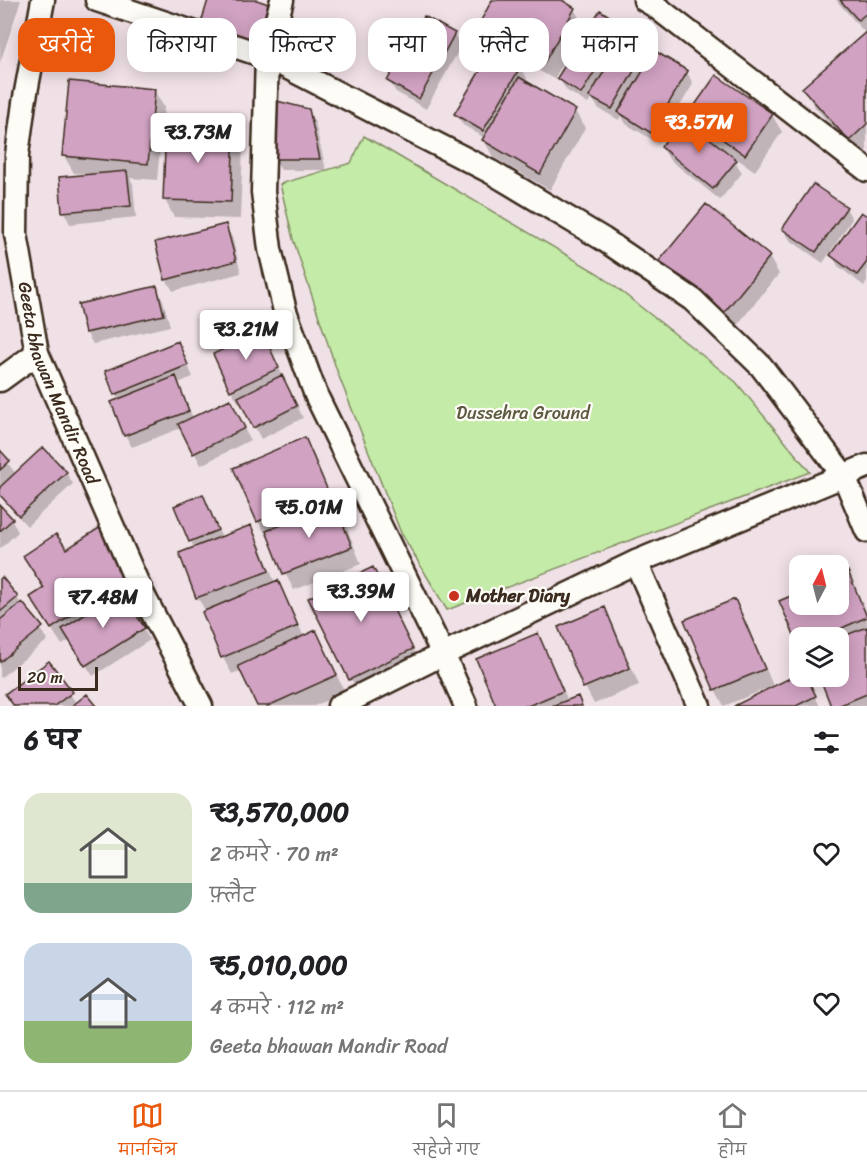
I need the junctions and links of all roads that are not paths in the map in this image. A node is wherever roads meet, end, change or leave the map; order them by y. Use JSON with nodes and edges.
{"nodes":[{"id":1,"x":43,"y":0,"type":"edge"},
{"id":2,"x":97,"y":0,"type":"edge"},
{"id":3,"x":282,"y":0,"type":"edge"},
{"id":4,"x":645,"y":0,"type":"edge"},
{"id":5,"x":277,"y":18,"type":"edge"},
{"id":6,"x":249,"y":51,"type":"edge"},
{"id":7,"x":267,"y":72,"type":"edge"},
{"id":8,"x":296,"y":72,"type":"edge"},
{"id":9,"x":867,"y":170,"type":"edge"},
{"id":10,"x":9,"y":182,"type":"edge"},
{"id":11,"x":37,"y":353,"type":"junction"},
{"id":12,"x":0,"y":380,"type":"edge"},
{"id":13,"x":867,"y":466,"type":"edge"},
{"id":14,"x":844,"y":476,"type":"junction"},
{"id":15,"x":867,"y":531,"type":"edge"},
{"id":16,"x":636,"y":562,"type":"junction"},
{"id":17,"x":442,"y":654,"type":"junction"},
{"id":18,"x":201,"y":706,"type":"edge"},
{"id":19,"x":339,"y":706,"type":"edge"},
{"id":20,"x":466,"y":706,"type":"edge"},
{"id":21,"x":699,"y":706,"type":"edge"}],
"edges":[{"from":1,"to":10,"type":"street","name":"Geeta bhawan Mandir Road"},
{"from":2,"to":6,"type":"street"},
{"from":3,"to":5,"type":"street"},
{"from":4,"to":9,"type":"street"},
{"from":7,"to":17,"type":"street"},
{"from":8,"to":14,"type":"street"},
{"from":10,"to":11,"type":"street","name":"Geeta bhawan Mandir Road"},
{"from":11,"to":12,"type":"street"},
{"from":11,"to":18,"type":"street","name":"Geeta bhawan Mandir Road"},
{"from":13,"to":14,"type":"street"},
{"from":14,"to":15,"type":"street"},
{"from":14,"to":16,"type":"street"},
{"from":16,"to":17,"type":"street"},
{"from":16,"to":21,"type":"street"},
{"from":17,"to":19,"type":"street"},
{"from":17,"to":20,"type":"street"}]}
